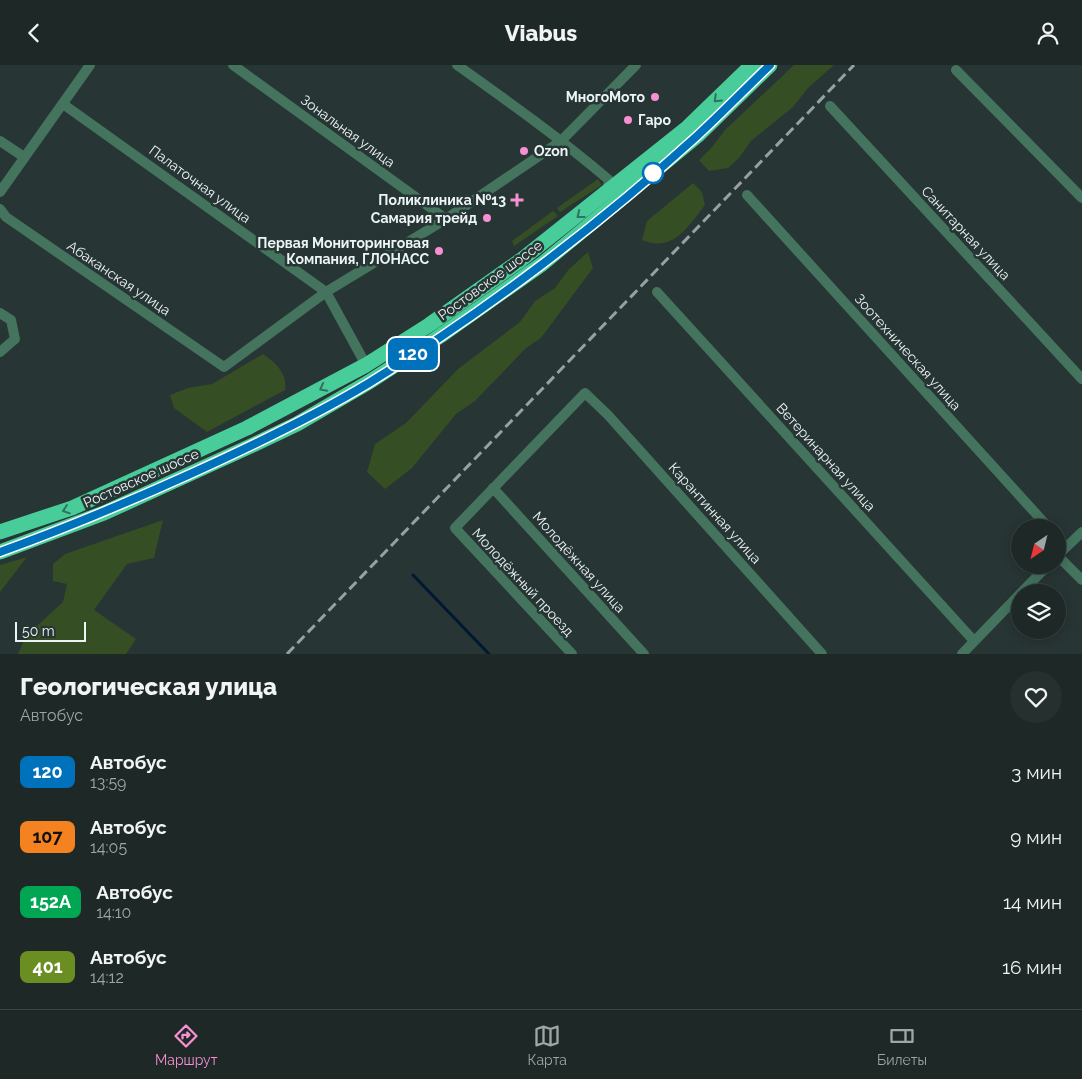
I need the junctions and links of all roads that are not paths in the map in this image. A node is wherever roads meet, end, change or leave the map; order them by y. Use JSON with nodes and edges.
{"nodes":[{"id":1,"x":90,"y":65,"type":"edge"},
{"id":2,"x":233,"y":65,"type":"edge"},
{"id":3,"x":457,"y":65,"type":"edge"},
{"id":4,"x":636,"y":65,"type":"edge"},
{"id":5,"x":752,"y":65,"type":"edge"},
{"id":6,"x":770,"y":65,"type":"edge"},
{"id":7,"x":956,"y":70,"type":"dead end"},
{"id":8,"x":63,"y":103,"type":"junction"},
{"id":9,"x":830,"y":106,"type":"dead end"},
{"id":10,"x":0,"y":141,"type":"edge"},
{"id":11,"x":561,"y":141,"type":"junction"},
{"id":12,"x":24,"y":157,"type":"junction"},
{"id":13,"x":0,"y":192,"type":"edge"},
{"id":14,"x":607,"y":193,"type":"junction"},
{"id":15,"x":747,"y":195,"type":"dead end"},
{"id":16,"x":1082,"y":198,"type":"edge"},
{"id":17,"x":0,"y":209,"type":"edge"},
{"id":18,"x":446,"y":219,"type":"junction"},
{"id":19,"x":326,"y":291,"type":"junction"},
{"id":20,"x":657,"y":292,"type":"dead end"},
{"id":21,"x":0,"y":313,"type":"edge"},
{"id":22,"x":0,"y":352,"type":"edge"},
{"id":23,"x":366,"y":365,"type":"junction"},
{"id":24,"x":1082,"y":379,"type":"edge"},
{"id":25,"x":493,"y":488,"type":"junction"},
{"id":26,"x":1041,"y":519,"type":"edge"},
{"id":27,"x":0,"y":532,"type":"edge"},
{"id":28,"x":1082,"y":532,"type":"edge"},
{"id":29,"x":1066,"y":547,"type":"edge"},
{"id":30,"x":0,"y":552,"type":"edge"},
{"id":31,"x":1066,"y":563,"type":"edge"},
{"id":32,"x":1039,"y":574,"type":"edge"},
{"id":33,"x":1082,"y":580,"type":"edge"},
{"id":34,"x":1030,"y":584,"type":"edge"},
{"id":35,"x":1011,"y":603,"type":"edge"},
{"id":36,"x":974,"y":641,"type":"junction"},
{"id":37,"x":572,"y":654,"type":"edge"},
{"id":38,"x":644,"y":654,"type":"edge"},
{"id":39,"x":822,"y":654,"type":"edge"},
{"id":40,"x":962,"y":654,"type":"edge"}],
"edges":[{"from":1,"to":8,"type":"street"},
{"from":2,"to":18,"type":"street","name":"Зональная улица"},
{"from":3,"to":11,"type":"street"},
{"from":4,"to":11,"type":"street"},
{"from":5,"to":14,"type":"highway","name":"Ростовское шоссе","one_way":true},
{"from":6,"to":30,"type":"highway","name":"Ростовское шоссе"},
{"from":7,"to":16,"type":"street"},
{"from":8,"to":12,"type":"street"},
{"from":8,"to":19,"type":"street","name":"Палаточная улица"},
{"from":9,"to":24,"type":"street","name":"Санитарная улица"},
{"from":10,"to":12,"type":"street"},
{"from":11,"to":14,"type":"street"},
{"from":11,"to":18,"type":"street"},
{"from":12,"to":13,"type":"street"},
{"from":14,"to":23,"type":"highway","name":"Ростовское шоссе","one_way":true},
{"from":15,"to":26,"type":"street","name":"Зоотехническая улица"},
{"from":17,"to":19,"type":"street","name":"Абаканская улица"},
{"from":18,"to":19,"type":"street"},
{"from":19,"to":23,"type":"street","name":"Палаточная улица"},
{"from":20,"to":36,"type":"street","name":"Ветеринарная улица"},
{"from":21,"to":22,"type":"street"},
{"from":23,"to":27,"type":"highway","name":"Ростовское шоссе","one_way":true},
{"from":25,"to":37,"type":"street","name":"Молодёжный проезд"},
{"from":25,"to":38,"type":"street","name":"Молодёжная улица"},
{"from":25,"to":39,"type":"street","name":"Карантинная улица"},
{"from":28,"to":29,"type":"street"},
{"from":31,"to":33,"type":"street"},
{"from":32,"to":34,"type":"street"},
{"from":35,"to":36,"type":"street"},
{"from":36,"to":40,"type":"street"}]}
